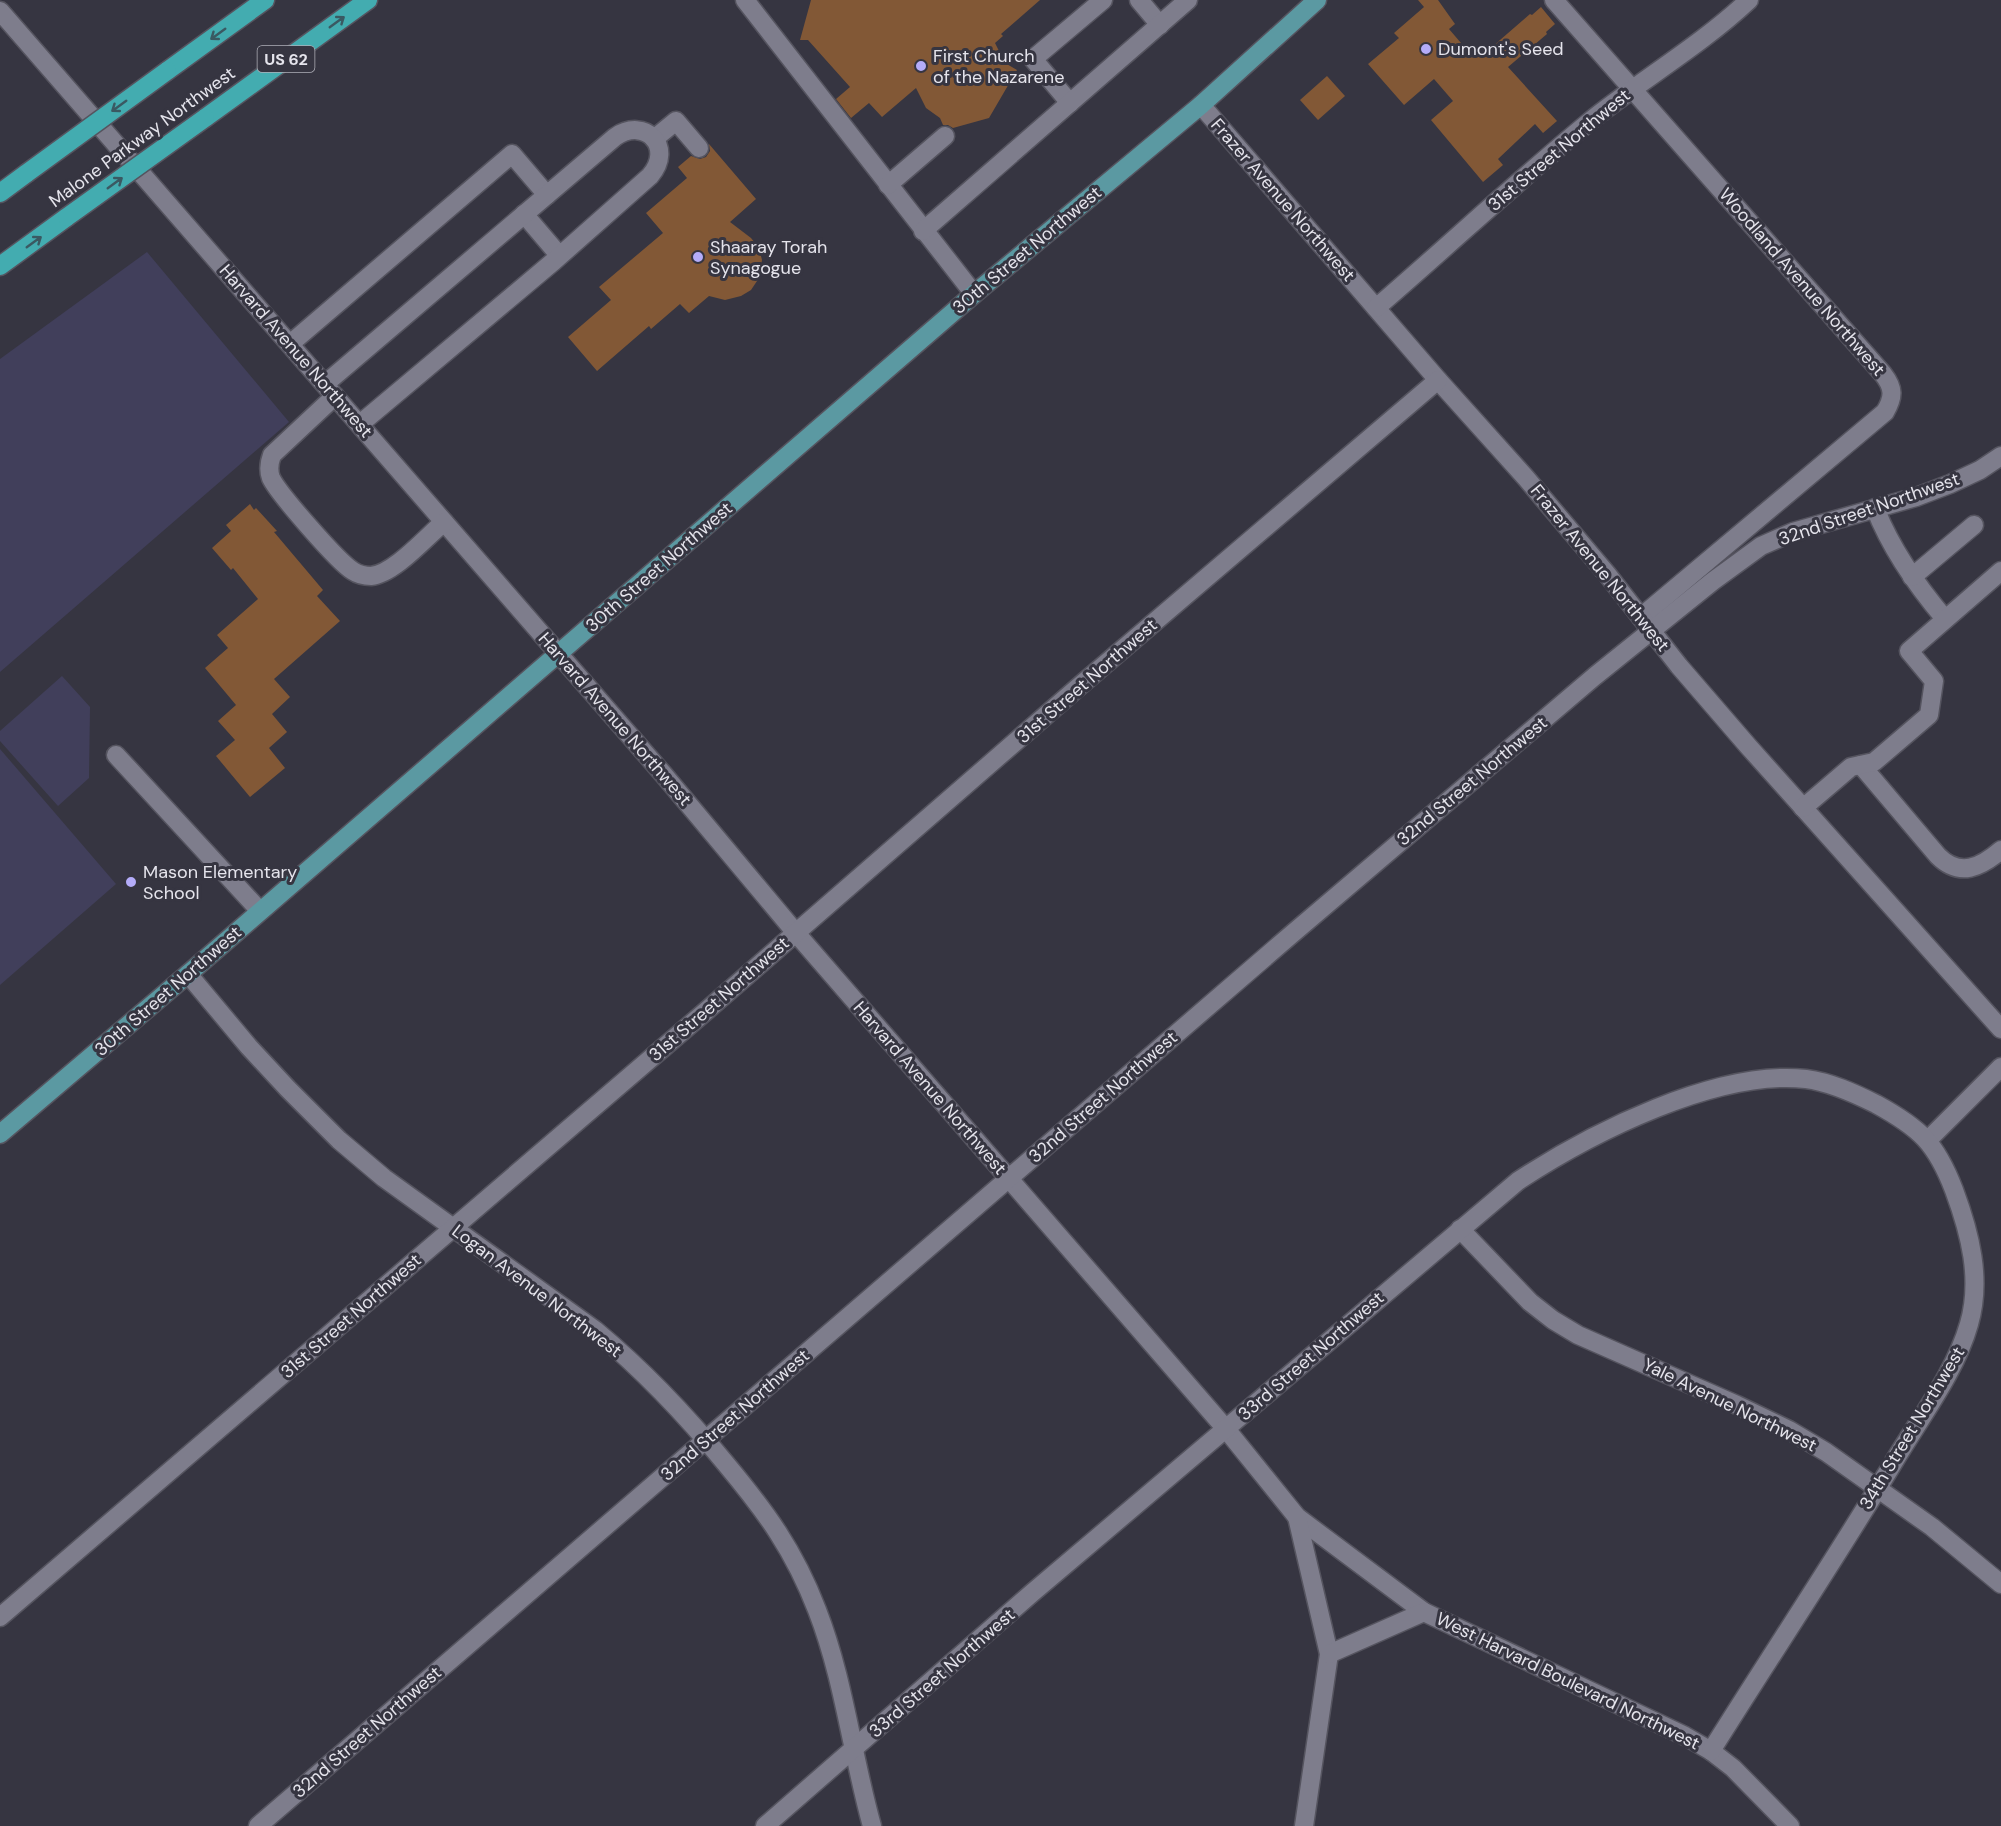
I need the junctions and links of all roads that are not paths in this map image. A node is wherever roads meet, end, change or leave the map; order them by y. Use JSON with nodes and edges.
{"nodes":[{"id":1,"x":265,"y":0,"type":"edge"},
{"id":2,"x":368,"y":0,"type":"edge"},
{"id":3,"x":745,"y":0,"type":"edge"},
{"id":4,"x":1102,"y":0,"type":"edge"},
{"id":5,"x":1139,"y":0,"type":"edge"},
{"id":6,"x":1188,"y":0,"type":"edge"},
{"id":7,"x":1554,"y":0,"type":"edge"},
{"id":8,"x":1749,"y":0,"type":"edge"},
{"id":9,"x":1309,"y":2,"type":"edge"},
{"id":10,"x":0,"y":11,"type":"edge"},
{"id":11,"x":1160,"y":25,"type":"junction"},
{"id":12,"x":1631,"y":89,"type":"junction"},
{"id":13,"x":1070,"y":103,"type":"junction"},
{"id":14,"x":1201,"y":105,"type":"junction"},
{"id":15,"x":945,"y":136,"type":"dead end"},
{"id":16,"x":654,"y":139,"type":"junction"},
{"id":17,"x":699,"y":148,"type":"dead end"},
{"id":18,"x":888,"y":185,"type":"junction"},
{"id":19,"x":0,"y":193,"type":"edge"},
{"id":20,"x":547,"y":195,"type":"junction"},
{"id":21,"x":524,"y":214,"type":"junction"},
{"id":22,"x":923,"y":231,"type":"junction"},
{"id":23,"x":559,"y":255,"type":"junction"},
{"id":24,"x":0,"y":266,"type":"edge"},
{"id":25,"x":974,"y":294,"type":"junction"},
{"id":26,"x":1376,"y":308,"type":"junction"},
{"id":27,"x":290,"y":344,"type":"junction"},
{"id":28,"x":1438,"y":380,"type":"junction"},
{"id":29,"x":330,"y":390,"type":"junction"},
{"id":30,"x":360,"y":424,"type":"junction"},
{"id":31,"x":2001,"y":456,"type":"edge"},
{"id":32,"x":1875,"y":508,"type":"junction"},
{"id":33,"x":444,"y":522,"type":"junction"},
{"id":34,"x":1974,"y":525,"type":"dead end"},
{"id":35,"x":2001,"y":571,"type":"edge"},
{"id":36,"x":1912,"y":577,"type":"junction"},
{"id":37,"x":1945,"y":619,"type":"junction"},
{"id":38,"x":1647,"y":624,"type":"junction"},
{"id":39,"x":559,"y":654,"type":"junction"},
{"id":40,"x":116,"y":755,"type":"dead end"},
{"id":41,"x":1861,"y":765,"type":"junction"},
{"id":42,"x":1803,"y":808,"type":"junction"},
{"id":43,"x":2001,"y":850,"type":"edge"},
{"id":44,"x":260,"y":911,"type":"junction"},
{"id":45,"x":796,"y":933,"type":"junction"},
{"id":46,"x":188,"y":974,"type":"junction"},
{"id":47,"x":2001,"y":1029,"type":"edge"},
{"id":48,"x":2001,"y":1067,"type":"edge"},
{"id":49,"x":0,"y":1134,"type":"edge"},
{"id":50,"x":1928,"y":1140,"type":"junction"},
{"id":51,"x":1009,"y":1179,"type":"junction"},
{"id":52,"x":452,"y":1228,"type":"junction"},
{"id":53,"x":1460,"y":1229,"type":"junction"},
{"id":54,"x":1226,"y":1429,"type":"junction"},
{"id":55,"x":706,"y":1440,"type":"junction"},
{"id":56,"x":1878,"y":1487,"type":"junction"},
{"id":57,"x":1297,"y":1517,"type":"junction"},
{"id":58,"x":2001,"y":1584,"type":"edge"},
{"id":59,"x":1424,"y":1612,"type":"junction"},
{"id":60,"x":0,"y":1617,"type":"edge"},
{"id":61,"x":1329,"y":1654,"type":"junction"},
{"id":62,"x":854,"y":1749,"type":"junction"},
{"id":63,"x":1711,"y":1751,"type":"junction"},
{"id":64,"x":258,"y":1826,"type":"edge"},
{"id":65,"x":765,"y":1826,"type":"edge"},
{"id":66,"x":872,"y":1826,"type":"edge"},
{"id":67,"x":1304,"y":1826,"type":"edge"},
{"id":68,"x":1790,"y":1826,"type":"edge"}],
"edges":[{"from":1,"to":19,"type":"highway","one_way":true,"bridge":true},
{"from":24,"to":2,"type":"highway","name":"Malone Parkway Northwest","number":"US 62","one_way":true,"bridge":true},
{"from":3,"to":18,"type":"street"},
{"from":4,"to":13,"type":"street"},
{"from":5,"to":11,"type":"street"},
{"from":6,"to":11,"type":"street"},
{"from":7,"to":12,"type":"street","name":"Woodland Avenue Northwest"},
{"from":8,"to":12,"type":"street","name":"31st Street Northwest"},
{"from":9,"to":14,"type":"main road","name":"30th Street Northwest"},
{"from":10,"to":27,"type":"street","name":"Harvard Avenue Northwest"},
{"from":11,"to":13,"type":"street"},
{"from":12,"to":26,"type":"street","name":"31st Street Northwest"},
{"from":12,"to":38,"type":"street","name":"Woodland Avenue Northwest"},
{"from":13,"to":22,"type":"street"},
{"from":14,"to":25,"type":"main road","name":"30th Street Northwest"},
{"from":14,"to":26,"type":"street","name":"Frazer Avenue Northwest"},
{"from":15,"to":18,"type":"street"},
{"from":16,"to":17,"type":"street"},
{"from":16,"to":20,"type":"street"},
{"from":16,"to":23,"type":"street"},
{"from":18,"to":22,"type":"street"},
{"from":20,"to":21,"type":"street"},
{"from":20,"to":27,"type":"street"},
{"from":21,"to":23,"type":"street"},
{"from":21,"to":29,"type":"street"},
{"from":22,"to":25,"type":"street"},
{"from":23,"to":30,"type":"street"},
{"from":25,"to":39,"type":"main road","name":"30th Street Northwest"},
{"from":26,"to":28,"type":"street","name":"Frazer Avenue Northwest"},
{"from":27,"to":29,"type":"street","name":"Harvard Avenue Northwest"},
{"from":28,"to":38,"type":"street","name":"Frazer Avenue Northwest"},
{"from":28,"to":45,"type":"street","name":"31st Street Northwest"},
{"from":29,"to":30,"type":"street","name":"Harvard Avenue Northwest"},
{"from":29,"to":33,"type":"street"},
{"from":30,"to":33,"type":"street","name":"Harvard Avenue Northwest"},
{"from":31,"to":32,"type":"street","name":"32nd Street Northwest"},
{"from":32,"to":36,"type":"street"},
{"from":32,"to":38,"type":"street","name":"32nd Street Northwest"},
{"from":33,"to":39,"type":"street","name":"Harvard Avenue Northwest"},
{"from":34,"to":36,"type":"street"},
{"from":35,"to":37,"type":"street"},
{"from":36,"to":37,"type":"street"},
{"from":37,"to":41,"type":"street"},
{"from":38,"to":42,"type":"street","name":"Frazer Avenue Northwest"},
{"from":38,"to":51,"type":"street","name":"32nd Street Northwest"},
{"from":39,"to":44,"type":"main road","name":"30th Street Northwest"},
{"from":39,"to":45,"type":"street","name":"Harvard Avenue Northwest"},
{"from":40,"to":44,"type":"street"},
{"from":41,"to":42,"type":"street"},
{"from":41,"to":43,"type":"street"},
{"from":42,"to":47,"type":"street","name":"Frazer Avenue Northwest"},
{"from":44,"to":46,"type":"main road","name":"30th Street Northwest"},
{"from":45,"to":51,"type":"street","name":"Harvard Avenue Northwest"},
{"from":45,"to":52,"type":"street","name":"31st Street Northwest"},
{"from":46,"to":49,"type":"main road","name":"30th Street Northwest"},
{"from":46,"to":52,"type":"street","name":"Logan Avenue Northwest"},
{"from":48,"to":50,"type":"street"},
{"from":50,"to":53,"type":"street","name":"33rd Street Northwest"},
{"from":50,"to":56,"type":"street","name":"34th Street Northwest"},
{"from":51,"to":54,"type":"street","name":"Harvard Avenue Northwest"},
{"from":51,"to":55,"type":"street","name":"32nd Street Northwest"},
{"from":52,"to":55,"type":"street","name":"Logan Avenue Northwest"},
{"from":52,"to":60,"type":"street","name":"31st Street Northwest"},
{"from":53,"to":54,"type":"street","name":"33rd Street Northwest"},
{"from":53,"to":56,"type":"street","name":"Yale Avenue Northwest"},
{"from":54,"to":57,"type":"street","name":"West Harvard Boulevard Northwest"},
{"from":54,"to":62,"type":"street","name":"33rd Street Northwest"},
{"from":55,"to":62,"type":"street","name":"Logan Avenue Northwest"},
{"from":55,"to":64,"type":"street","name":"32nd Street Northwest"},
{"from":56,"to":58,"type":"street","name":"Yale Avenue Northwest"},
{"from":56,"to":63,"type":"street","name":"34th Street Northwest"},
{"from":57,"to":59,"type":"street","name":"West Harvard Boulevard Northwest"},
{"from":57,"to":61,"type":"street"},
{"from":59,"to":61,"type":"street","name":"West Harvard Boulevard Northwest"},
{"from":59,"to":63,"type":"street","name":"West Harvard Boulevard Northwest"},
{"from":61,"to":67,"type":"street"},
{"from":62,"to":65,"type":"street","name":"33rd Street Northwest"},
{"from":62,"to":66,"type":"street","name":"Logan Avenue Northwest"},
{"from":63,"to":68,"type":"street","name":"West Harvard Boulevard Northwest"}]}
